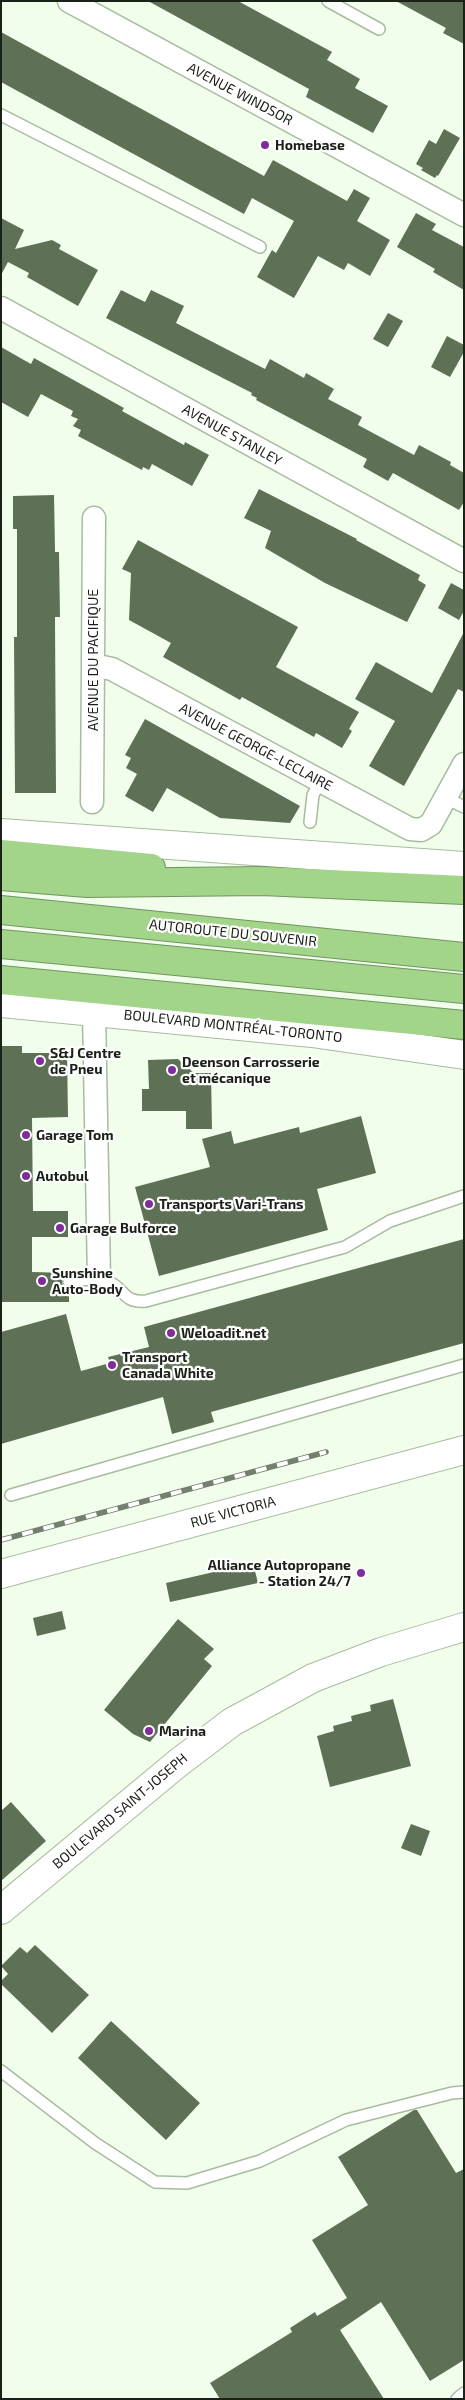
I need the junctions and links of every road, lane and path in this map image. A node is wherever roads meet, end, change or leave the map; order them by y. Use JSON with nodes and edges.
{"nodes":[{"id":1,"x":69,"y":1,"type":"edge"},
{"id":2,"x":328,"y":1,"type":"edge"},
{"id":3,"x":379,"y":29,"type":"dead end"},
{"id":4,"x":1,"y":115,"type":"edge"},
{"id":5,"x":464,"y":215,"type":"edge"},
{"id":6,"x":260,"y":247,"type":"dead end"},
{"id":7,"x":1,"y":308,"type":"edge"},
{"id":8,"x":94,"y":518,"type":"dead end"},
{"id":9,"x":464,"y":561,"type":"edge"},
{"id":10,"x":93,"y":665,"type":"junction"},
{"id":11,"x":464,"y":764,"type":"edge"},
{"id":12,"x":320,"y":782,"type":"junction"},
{"id":13,"x":92,"y":802,"type":"dead end"},
{"id":14,"x":455,"y":802,"type":"edge"},
{"id":15,"x":310,"y":822,"type":"dead end"},
{"id":16,"x":418,"y":831,"type":"junction"},
{"id":17,"x":1,"y":833,"type":"edge"},
{"id":18,"x":1,"y":854,"type":"edge"},
{"id":19,"x":402,"y":861,"type":"junction"},
{"id":20,"x":1,"y":876,"type":"edge"},
{"id":21,"x":262,"y":881,"type":"junction"},
{"id":22,"x":461,"y":881,"type":"edge"},
{"id":23,"x":1,"y":910,"type":"edge"},
{"id":24,"x":1,"y":944,"type":"edge"},
{"id":25,"x":464,"y":957,"type":"edge"},
{"id":26,"x":1,"y":980,"type":"edge"},
{"id":27,"x":464,"y":989,"type":"edge"},
{"id":28,"x":1,"y":1003,"type":"edge"},
{"id":29,"x":94,"y":1012,"type":"junction"},
{"id":30,"x":464,"y":1025,"type":"edge"},
{"id":31,"x":464,"y":1056,"type":"edge"},
{"id":32,"x":464,"y":1196,"type":"edge"},
{"id":33,"x":99,"y":1279,"type":"junction"},
{"id":34,"x":69,"y":1281,"type":"dead end"},
{"id":35,"x":464,"y":1365,"type":"edge"},
{"id":36,"x":464,"y":1450,"type":"edge"},
{"id":37,"x":11,"y":1495,"type":"dead end"},
{"id":38,"x":1,"y":1574,"type":"edge"},
{"id":39,"x":464,"y":1627,"type":"edge"},
{"id":40,"x":1,"y":1910,"type":"edge"},
{"id":41,"x":1,"y":2071,"type":"edge"},
{"id":42,"x":464,"y":2092,"type":"edge"},
{"id":43,"x":464,"y":2394,"type":"edge"},
{"id":44,"x":457,"y":2399,"type":"edge"}],
"edges":[{"from":1,"to":5,"type":"street","name":"AVENUE WINDSOR"},
{"from":2,"to":3,"type":"lane"},
{"from":4,"to":6,"type":"lane"},
{"from":7,"to":9,"type":"street","name":"AVENUE STANLEY"},
{"from":8,"to":10,"type":"street","name":"AVENUE DU PACIFIQUE"},
{"from":10,"to":12,"type":"street","name":"AVENUE GEORGE-LECLAIRE"},
{"from":10,"to":13,"type":"street","name":"AVENUE DU PACIFIQUE"},
{"from":11,"to":14,"type":"street"},
{"from":12,"to":15,"type":"lane"},
{"from":12,"to":16,"type":"street","name":"AVENUE GEORGE-LECLAIRE"},
{"from":14,"to":16,"type":"street"},
{"from":16,"to":19,"type":"street"},
{"from":17,"to":19,"type":"main road"},
{"from":18,"to":21,"type":"highway"},
{"from":19,"to":22,"type":"main road"},
{"from":20,"to":21,"type":"highway"},
{"from":21,"to":22,"type":"highway"},
{"from":23,"to":25,"type":"highway","name":"AUTOROUTE DU SOUVENIR"},
{"from":24,"to":27,"type":"highway"},
{"from":26,"to":30,"type":"highway"},
{"from":28,"to":29,"type":"main road","name":"BOULEVARD MONTRÉAL-TORONTO"},
{"from":29,"to":31,"type":"main road","name":"BOULEVARD MONTRÉAL-TORONTO"},
{"from":29,"to":33,"type":"street"},
{"from":32,"to":33,"type":"lane"},
{"from":33,"to":34,"type":"lane"},
{"from":35,"to":37,"type":"lane"},
{"from":36,"to":38,"type":"main road","name":"RUE VICTORIA"},
{"from":39,"to":40,"type":"main road","name":"BOULEVARD SAINT-JOSEPH"},
{"from":41,"to":42,"type":"lane"},
{"from":43,"to":44,"type":"lane"}]}
